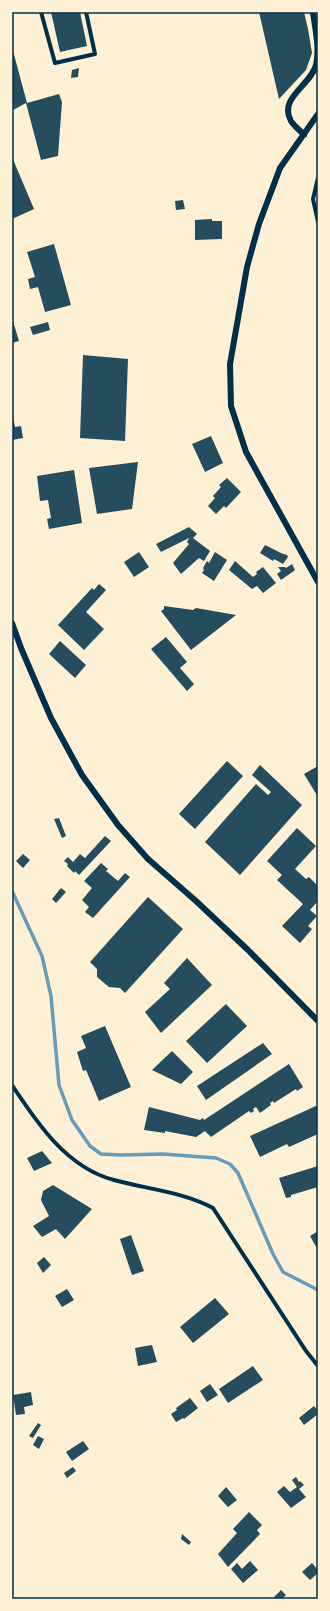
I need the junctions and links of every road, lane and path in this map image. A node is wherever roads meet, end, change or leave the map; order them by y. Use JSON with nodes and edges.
{"nodes":[{"id":1,"x":41,"y":12,"type":"edge"},
{"id":2,"x":86,"y":12,"type":"edge"},
{"id":3,"x":313,"y":12,"type":"edge"},
{"id":4,"x":318,"y":114,"type":"edge"},
{"id":5,"x":304,"y":135,"type":"junction"},
{"id":6,"x":318,"y":178,"type":"edge"},
{"id":7,"x":318,"y":222,"type":"edge"},
{"id":8,"x":318,"y":582,"type":"edge"},
{"id":9,"x":12,"y":623,"type":"edge"},
{"id":10,"x":318,"y":1021,"type":"edge"},
{"id":11,"x":12,"y":1085,"type":"edge"},
{"id":12,"x":318,"y":1366,"type":"edge"}],
"edges":[{"from":1,"to":2,"type":"street"},
{"from":3,"to":5,"type":"street"},
{"from":4,"to":5,"type":"street"},
{"from":5,"to":8,"type":"street"},
{"from":6,"to":7,"type":"street"},
{"from":9,"to":10,"type":"street"},
{"from":11,"to":12,"type":"street"}]}
